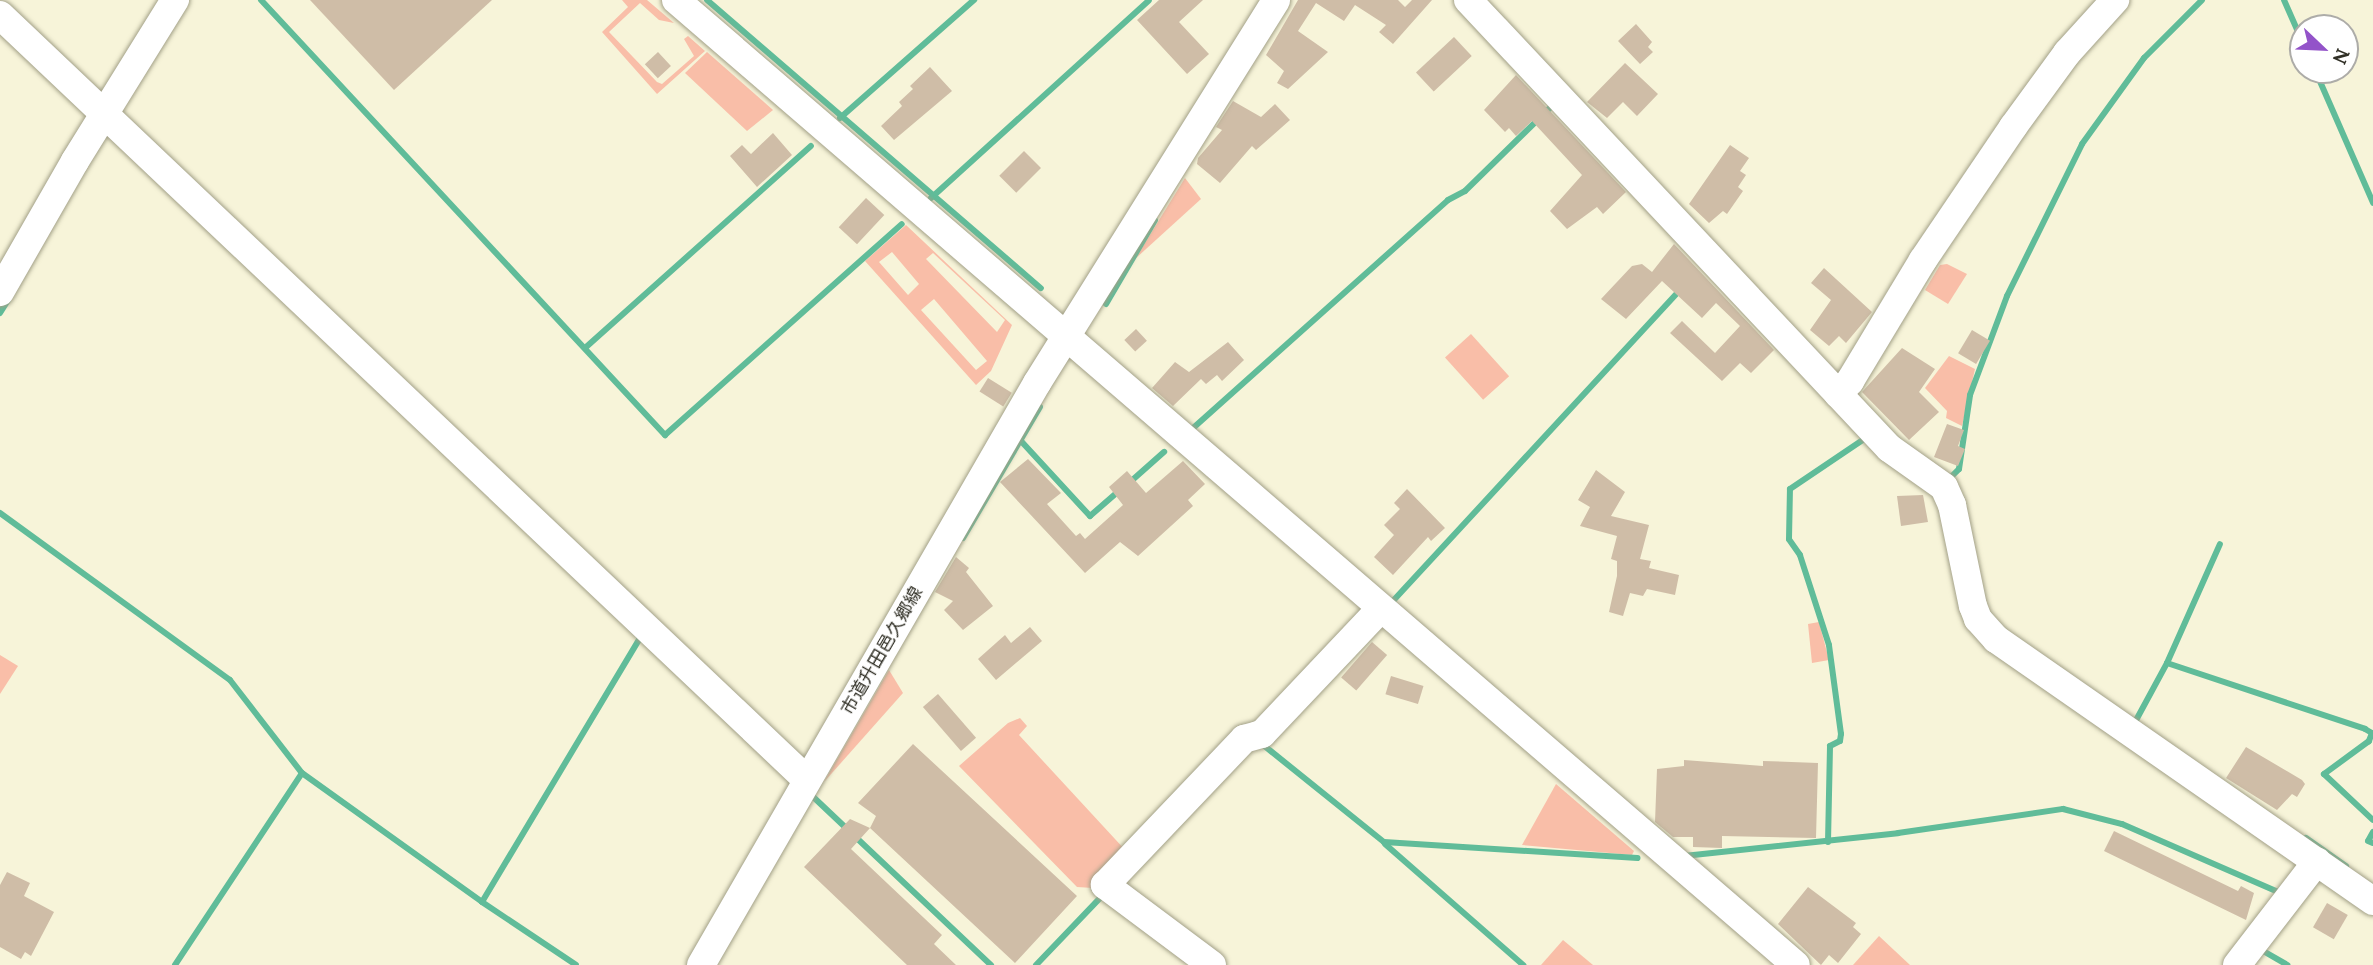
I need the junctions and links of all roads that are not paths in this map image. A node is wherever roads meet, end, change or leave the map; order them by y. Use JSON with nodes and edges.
{"nodes":[{"id":1,"x":175,"y":0,"type":"edge"},
{"id":2,"x":676,"y":0,"type":"edge"},
{"id":3,"x":1276,"y":0,"type":"edge"},
{"id":4,"x":1468,"y":0,"type":"edge"},
{"id":5,"x":2115,"y":0,"type":"edge"},
{"id":6,"x":0,"y":15,"type":"edge"},
{"id":7,"x":105,"y":120,"type":"junction"},
{"id":8,"x":0,"y":292,"type":"edge"},
{"id":9,"x":1066,"y":338,"type":"junction"},
{"id":10,"x":1843,"y":388,"type":"junction"},
{"id":11,"x":1381,"y":608,"type":"junction"},
{"id":12,"x":804,"y":785,"type":"junction"},
{"id":13,"x":2317,"y":861,"type":"junction"},
{"id":14,"x":2373,"y":901,"type":"edge"},
{"id":15,"x":701,"y":965,"type":"edge"},
{"id":16,"x":1212,"y":965,"type":"edge"},
{"id":17,"x":1796,"y":965,"type":"edge"},
{"id":18,"x":2237,"y":965,"type":"edge"}],
"edges":[{"from":1,"to":7,"type":"street"},
{"from":2,"to":9,"type":"street"},
{"from":3,"to":9,"type":"street","name":"市道升田邑久郷線"},
{"from":4,"to":10,"type":"street"},
{"from":5,"to":10,"type":"street"},
{"from":6,"to":7,"type":"street"},
{"from":7,"to":8,"type":"street"},
{"from":7,"to":12,"type":"street"},
{"from":9,"to":11,"type":"street"},
{"from":9,"to":12,"type":"street","name":"市道升田邑久郷線"},
{"from":10,"to":13,"type":"street"},
{"from":11,"to":16,"type":"street"},
{"from":11,"to":17,"type":"street"},
{"from":12,"to":15,"type":"street","name":"市道升田邑久郷線"},
{"from":13,"to":14,"type":"street"},
{"from":13,"to":18,"type":"street"}]}
